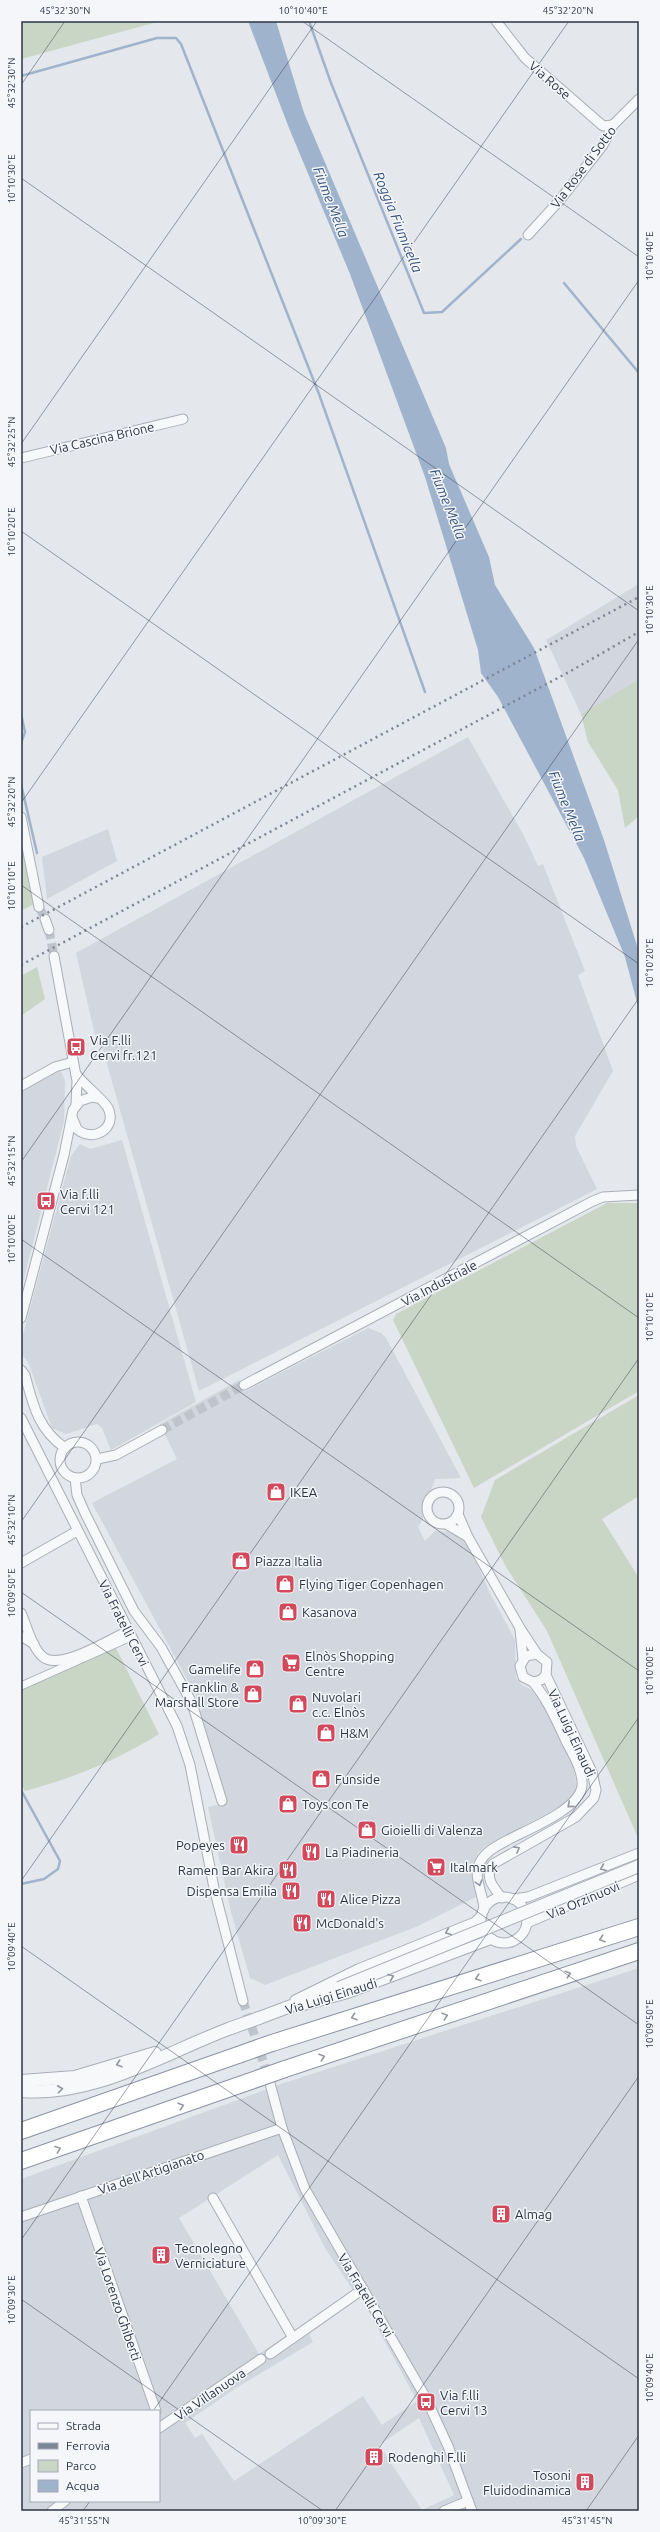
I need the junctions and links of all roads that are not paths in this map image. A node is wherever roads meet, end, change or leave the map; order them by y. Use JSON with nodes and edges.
{"nodes":[{"id":1,"x":496,"y":21,"type":"edge"},
{"id":2,"x":639,"y":99,"type":"edge"},
{"id":3,"x":613,"y":125,"type":"junction"},
{"id":4,"x":528,"y":234,"type":"dead end"},
{"id":5,"x":183,"y":419,"type":"dead end"},
{"id":6,"x":21,"y":458,"type":"edge"},
{"id":7,"x":21,"y":817,"type":"edge"},
{"id":8,"x":39,"y":908,"type":"tunnel mouth"},
{"id":9,"x":45,"y":919,"type":"tunnel mouth"},
{"id":10,"x":49,"y":930,"type":"tunnel mouth"},
{"id":11,"x":54,"y":956,"type":"tunnel mouth"},
{"id":12,"x":73,"y":1062,"type":"junction"},
{"id":13,"x":75,"y":1072,"type":"junction"},
{"id":14,"x":21,"y":1086,"type":"edge"},
{"id":15,"x":98,"y":1098,"type":"junction"},
{"id":16,"x":76,"y":1105,"type":"junction"},
{"id":17,"x":72,"y":1117,"type":"junction"},
{"id":18,"x":80,"y":1132,"type":"junction"},
{"id":19,"x":64,"y":1155,"type":"junction"},
{"id":20,"x":639,"y":1195,"type":"edge"},
{"id":21,"x":21,"y":1318,"type":"edge"},
{"id":22,"x":21,"y":1370,"type":"edge"},
{"id":23,"x":244,"y":1385,"type":"tunnel mouth"},
{"id":24,"x":21,"y":1420,"type":"edge"},
{"id":25,"x":162,"y":1430,"type":"tunnel mouth"},
{"id":26,"x":65,"y":1448,"type":"junction"},
{"id":27,"x":96,"y":1459,"type":"junction"},
{"id":28,"x":75,"y":1478,"type":"junction"},
{"id":29,"x":458,"y":1514,"type":"junction"},
{"id":30,"x":446,"y":1524,"type":"junction"},
{"id":31,"x":77,"y":1530,"type":"junction"},
{"id":32,"x":468,"y":1537,"type":"junction"},
{"id":33,"x":21,"y":1563,"type":"edge"},
{"id":34,"x":21,"y":1613,"type":"edge"},
{"id":35,"x":520,"y":1628,"type":"junction"},
{"id":36,"x":129,"y":1634,"type":"junction"},
{"id":37,"x":21,"y":1636,"type":"edge"},
{"id":38,"x":35,"y":1645,"type":"junction"},
{"id":39,"x":537,"y":1654,"type":"junction"},
{"id":40,"x":523,"y":1659,"type":"junction"},
{"id":41,"x":546,"y":1675,"type":"junction"},
{"id":42,"x":533,"y":1682,"type":"junction"},
{"id":43,"x":21,"y":1686,"type":"edge"},
{"id":44,"x":222,"y":1801,"type":"dead end"},
{"id":45,"x":639,"y":1853,"type":"edge"},
{"id":46,"x":639,"y":1866,"type":"edge"},
{"id":47,"x":639,"y":1876,"type":"edge"},
{"id":48,"x":502,"y":1898,"type":"junction"},
{"id":49,"x":512,"y":1899,"type":"junction"},
{"id":50,"x":483,"y":1912,"type":"junction"},
{"id":51,"x":527,"y":1923,"type":"junction"},
{"id":52,"x":639,"y":1927,"type":"edge"},
{"id":53,"x":492,"y":1939,"type":"junction"},
{"id":54,"x":639,"y":1951,"type":"edge"},
{"id":55,"x":243,"y":2001,"type":"tunnel mouth"},
{"id":56,"x":274,"y":2013,"type":"junction"},
{"id":57,"x":197,"y":2041,"type":"junction"},
{"id":58,"x":268,"y":2076,"type":"tunnel mouth"},
{"id":59,"x":21,"y":2081,"type":"edge"},
{"id":60,"x":21,"y":2091,"type":"edge"},
{"id":61,"x":282,"y":2128,"type":"junction"},
{"id":62,"x":21,"y":2131,"type":"edge"},
{"id":63,"x":21,"y":2161,"type":"edge"},
{"id":64,"x":80,"y":2196,"type":"junction"},
{"id":65,"x":213,"y":2198,"type":"dead end"},
{"id":66,"x":21,"y":2217,"type":"edge"},
{"id":67,"x":364,"y":2289,"type":"junction"},
{"id":68,"x":294,"y":2338,"type":"junction"},
{"id":69,"x":270,"y":2354,"type":"dead end"},
{"id":70,"x":261,"y":2359,"type":"dead end"},
{"id":71,"x":155,"y":2410,"type":"edge"},
{"id":72,"x":160,"y":2415,"type":"edge"},
{"id":73,"x":468,"y":2501,"type":"junction"},
{"id":74,"x":64,"y":2502,"type":"edge"},
{"id":75,"x":52,"y":2511,"type":"edge"},
{"id":76,"x":444,"y":2511,"type":"edge"},
{"id":77,"x":472,"y":2511,"type":"edge"}],
"edges":[{"from":1,"to":3,"type":"street","name":"Via Rose"},
{"from":2,"to":3,"type":"street","name":"Via Rose di Sotto"},
{"from":3,"to":4,"type":"street","name":"Via Rose di Sotto"},
{"from":5,"to":6,"type":"street","name":"Via Cascina Brione"},
{"from":7,"to":8,"type":"street"},
{"from":9,"to":10,"type":"street"},
{"from":11,"to":12,"type":"street"},
{"from":12,"to":13,"type":"street"},
{"from":12,"to":14,"type":"street"},
{"from":13,"to":15,"type":"street"},
{"from":13,"to":16,"type":"street"},
{"from":15,"to":16,"type":"street"},
{"from":15,"to":18,"type":"street"},
{"from":16,"to":17,"type":"street"},
{"from":17,"to":18,"type":"street"},
{"from":17,"to":19,"type":"street"},
{"from":18,"to":19,"type":"street"},
{"from":19,"to":21,"type":"street"},
{"from":20,"to":23,"type":"street","name":"Via Industriale"},
{"from":22,"to":26,"type":"street"},
{"from":24,"to":31,"type":"street","name":"Via Fratelli Cervi"},
{"from":25,"to":27,"type":"street"},
{"from":26,"to":27,"type":"street"},
{"from":26,"to":28,"type":"street"},
{"from":27,"to":28,"type":"street"},
{"from":28,"to":44,"type":"street"},
{"from":29,"to":30,"type":"street"},
{"from":29,"to":30,"type":"street"},
{"from":29,"to":32,"type":"street","name":"Via Luigi Einaudi"},
{"from":30,"to":32,"type":"street","name":"Via Luigi Einaudi"},
{"from":31,"to":33,"type":"street"},
{"from":31,"to":36,"type":"street","name":"Via Fratelli Cervi"},
{"from":32,"to":35,"type":"street","name":"Via Luigi Einaudi"},
{"from":34,"to":38,"type":"street"},
{"from":35,"to":39,"type":"street","name":"Via Luigi Einaudi"},
{"from":35,"to":40,"type":"street","name":"Via Luigi Einaudi"},
{"from":36,"to":38,"type":"street"},
{"from":36,"to":43,"type":"street"},
{"from":36,"to":55,"type":"street","name":"Via Fratelli Cervi"},
{"from":37,"to":38,"type":"street"},
{"from":39,"to":40,"type":"street"},
{"from":39,"to":41,"type":"street","name":"Via Luigi Einaudi"},
{"from":40,"to":42,"type":"street","name":"Via Luigi Einaudi"},
{"from":41,"to":42,"type":"street","name":"Via Luigi Einaudi"},
{"from":48,"to":41,"type":"street","name":"Via Luigi Einaudi","one_way":true},
{"from":42,"to":50,"type":"street","name":"Via Luigi Einaudi","one_way":true},
{"from":45,"to":49,"type":"street","one_way":true},
{"from":46,"to":56,"type":"street","bridge":true},
{"from":47,"to":51,"type":"street","name":"Via Orzinuovi"},
{"from":48,"to":49,"type":"street"},
{"from":48,"to":50,"type":"street","name":"Via Luigi Einaudi"},
{"from":49,"to":51,"type":"street"},
{"from":50,"to":53,"type":"street","name":"Via Luigi Einaudi"},
{"from":50,"to":56,"type":"street","name":"Via Luigi Einaudi","one_way":true},
{"from":51,"to":53,"type":"street","name":"Via Luigi Einaudi"},
{"from":52,"to":62,"type":"highway","one_way":true,"bridge":true},
{"from":56,"to":53,"type":"street","name":"Via Luigi Einaudi","one_way":true},
{"from":63,"to":54,"type":"highway","one_way":true,"bridge":true},
{"from":56,"to":57,"type":"street","bridge":true},
{"from":57,"to":59,"type":"street","one_way":true},
{"from":60,"to":57,"type":"street","one_way":true},
{"from":58,"to":61,"type":"street","name":"Via Fratelli Cervi"},
{"from":61,"to":64,"type":"street","name":"Via dell'Artigianato"},
{"from":61,"to":67,"type":"street","name":"Via Fratelli Cervi"},
{"from":64,"to":66,"type":"street","name":"Via dell'Artigianato"},
{"from":64,"to":71,"type":"street","name":"Via Lorenzo Ghiberti"},
{"from":65,"to":68,"type":"street"},
{"from":67,"to":68,"type":"street"},
{"from":67,"to":73,"type":"street","name":"Via Fratelli Cervi"},
{"from":68,"to":69,"type":"street"},
{"from":70,"to":72,"type":"street","name":"Via Villanuova"},
{"from":73,"to":76,"type":"street"},
{"from":73,"to":77,"type":"street","name":"Via Fratelli Cervi"},
{"from":74,"to":75,"type":"street"}]}
